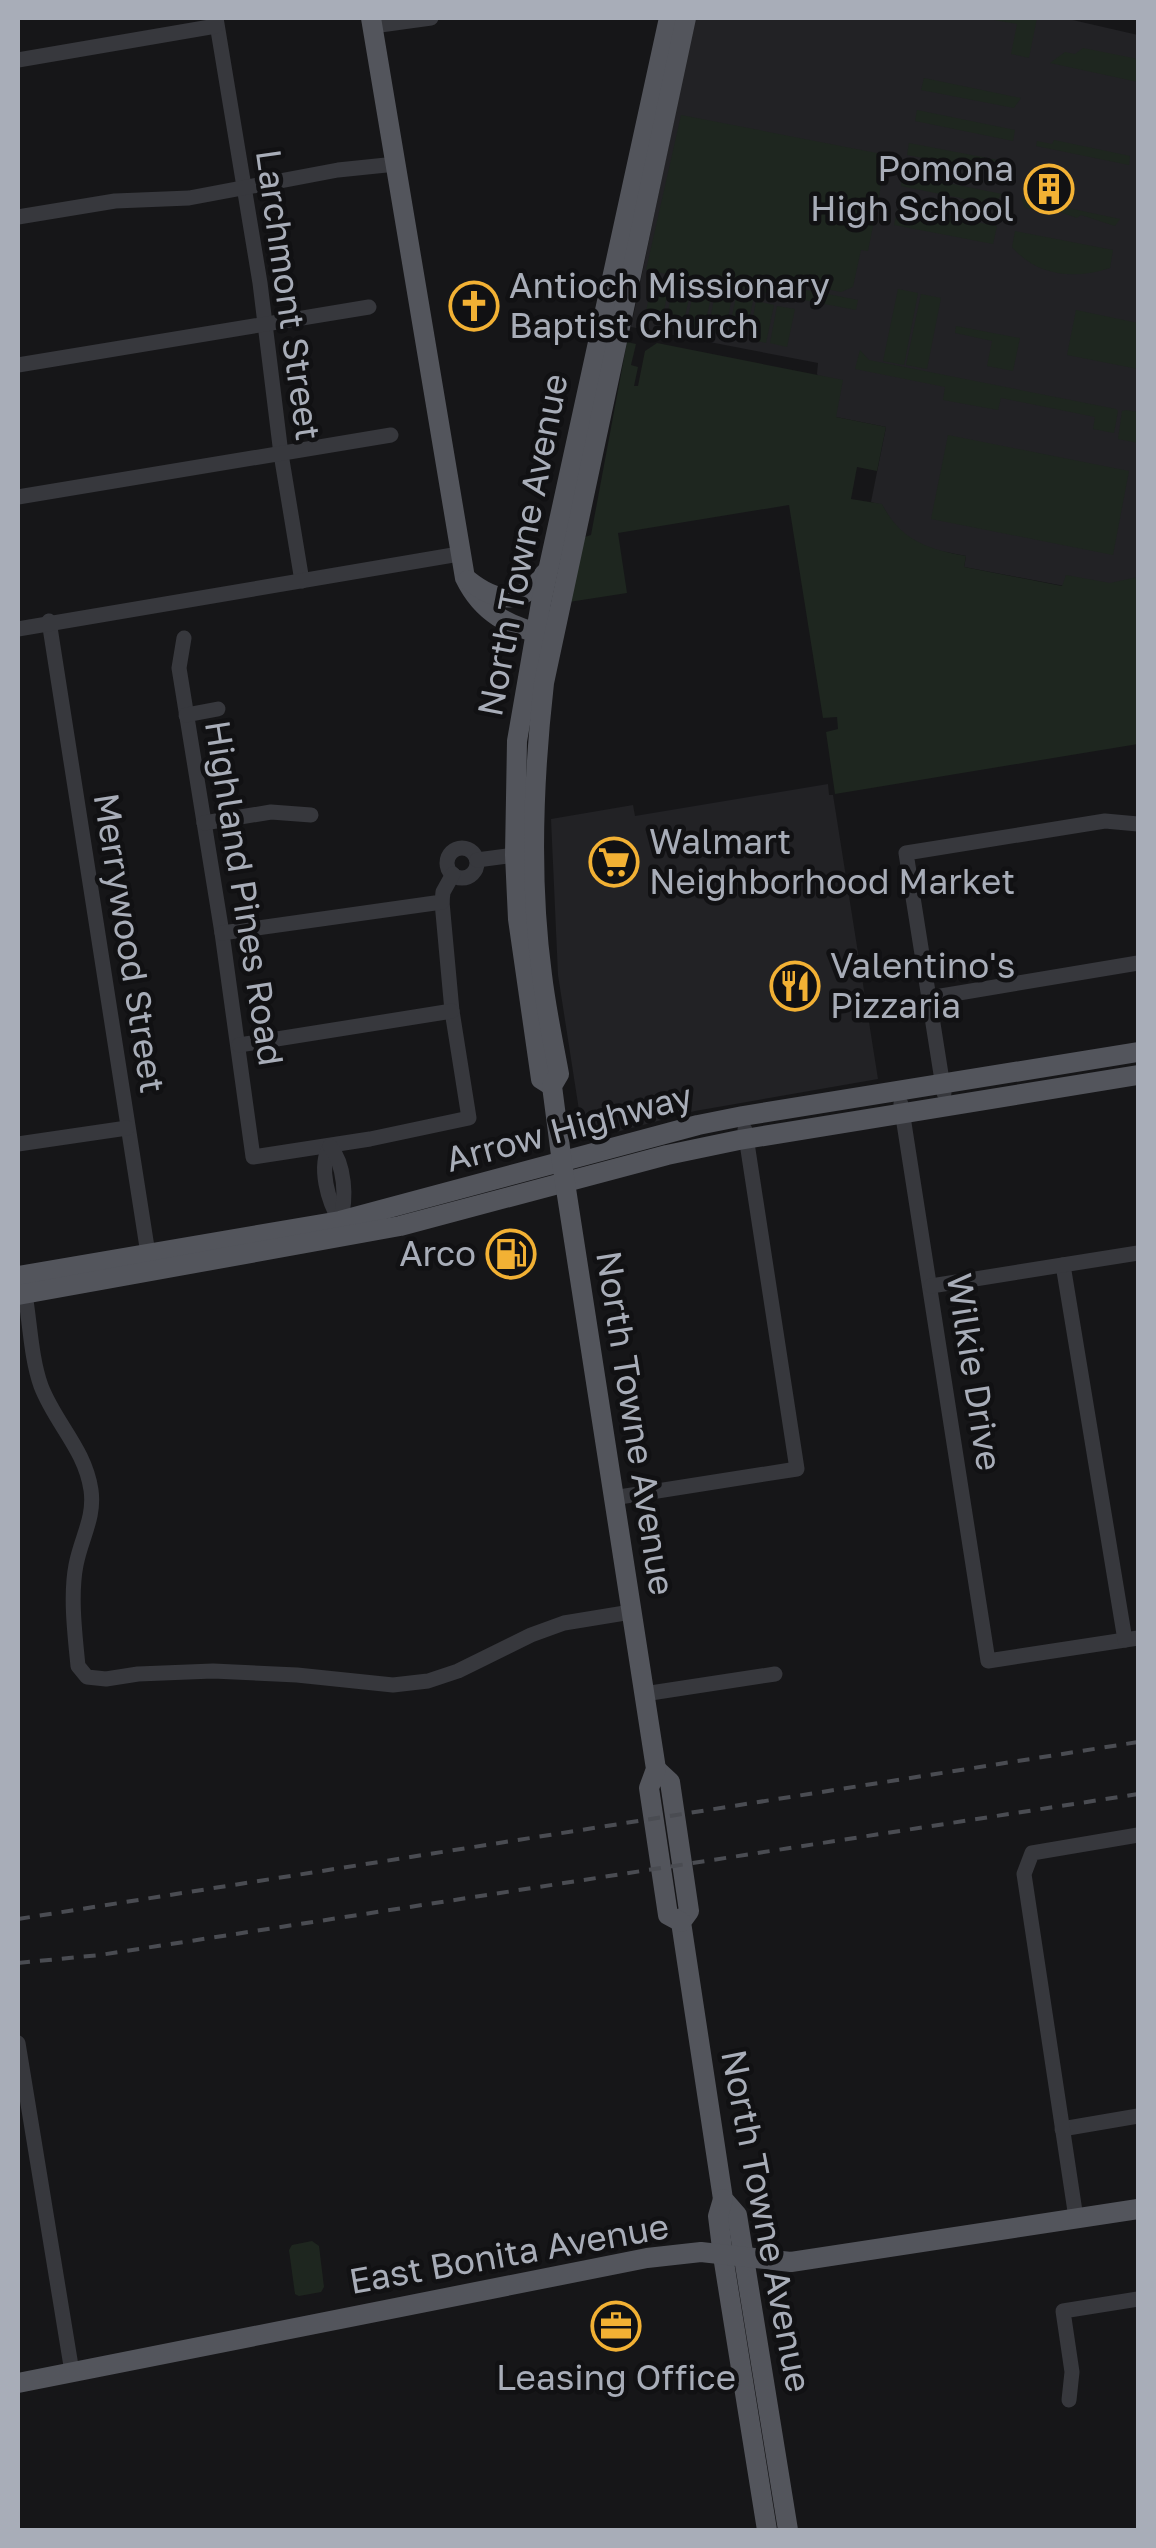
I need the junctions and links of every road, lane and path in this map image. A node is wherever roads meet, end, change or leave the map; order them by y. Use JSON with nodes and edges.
{"nodes":[{"id":1,"x":431,"y":18,"type":"edge"},
{"id":2,"x":670,"y":18,"type":"edge"},
{"id":3,"x":686,"y":18,"type":"edge"},
{"id":4,"x":216,"y":22,"type":"edge"},
{"id":5,"x":372,"y":22,"type":"edge"},
{"id":6,"x":18,"y":60,"type":"edge"},
{"id":7,"x":396,"y":164,"type":"junction"},
{"id":8,"x":244,"y":189,"type":"junction"},
{"id":9,"x":18,"y":216,"type":"edge"},
{"id":10,"x":369,"y":306,"type":"dead end"},
{"id":11,"x":263,"y":325,"type":"junction"},
{"id":12,"x":18,"y":365,"type":"edge"},
{"id":13,"x":391,"y":435,"type":"dead end"},
{"id":14,"x":281,"y":454,"type":"junction"},
{"id":15,"x":18,"y":496,"type":"edge"},
{"id":16,"x":460,"y":554,"type":"junction"},
{"id":17,"x":549,"y":568,"type":"junction"},
{"id":18,"x":465,"y":578,"type":"junction"},
{"id":19,"x":302,"y":581,"type":"junction"},
{"id":20,"x":50,"y":622,"type":"junction"},
{"id":21,"x":18,"y":629,"type":"edge"},
{"id":22,"x":544,"y":634,"type":"junction"},
{"id":23,"x":184,"y":638,"type":"dead end"},
{"id":24,"x":218,"y":709,"type":"dead end"},
{"id":25,"x":186,"y":714,"type":"junction"},
{"id":26,"x":311,"y":815,"type":"dead end"},
{"id":27,"x":204,"y":822,"type":"junction"},
{"id":28,"x":1138,"y":824,"type":"edge"},
{"id":29,"x":524,"y":854,"type":"junction"},
{"id":30,"x":477,"y":860,"type":"junction"},
{"id":31,"x":452,"y":874,"type":"junction"},
{"id":32,"x":442,"y":902,"type":"junction"},
{"id":33,"x":222,"y":933,"type":"junction"},
{"id":34,"x":1138,"y":963,"type":"edge"},
{"id":35,"x":929,"y":998,"type":"junction"},
{"id":36,"x":452,"y":1010,"type":"junction"},
{"id":37,"x":239,"y":1045,"type":"junction"},
{"id":38,"x":1138,"y":1052,"type":"edge"},
{"id":39,"x":1138,"y":1075,"type":"edge"},
{"id":40,"x":944,"y":1096,"type":"junction"},
{"id":41,"x":901,"y":1103,"type":"junction"},
{"id":42,"x":743,"y":1116,"type":"junction"},
{"id":43,"x":127,"y":1128,"type":"junction"},
{"id":44,"x":747,"y":1138,"type":"junction"},
{"id":45,"x":18,"y":1144,"type":"edge"},
{"id":46,"x":330,"y":1146,"type":"junction"},
{"id":47,"x":564,"y":1174,"type":"junction"},
{"id":48,"x":340,"y":1221,"type":"junction"},
{"id":49,"x":1138,"y":1253,"type":"edge"},
{"id":50,"x":150,"y":1263,"type":"junction"},
{"id":51,"x":1063,"y":1264,"type":"junction"},
{"id":52,"x":930,"y":1286,"type":"junction"},
{"id":53,"x":20,"y":1288,"type":"edge"},
{"id":54,"x":614,"y":1498,"type":"junction"},
{"id":55,"x":630,"y":1612,"type":"junction"},
{"id":56,"x":1132,"y":1639,"type":"edge"},
{"id":57,"x":775,"y":1674,"type":"dead end"},
{"id":58,"x":644,"y":1694,"type":"junction"},
{"id":59,"x":1138,"y":1835,"type":"edge"},
{"id":60,"x":18,"y":2043,"type":"edge"},
{"id":61,"x":1138,"y":2116,"type":"edge"},
{"id":62,"x":1062,"y":2128,"type":"junction"},
{"id":63,"x":1138,"y":2208,"type":"edge"},
{"id":64,"x":1076,"y":2218,"type":"junction"},
{"id":65,"x":733,"y":2258,"type":"junction"},
{"id":66,"x":1138,"y":2299,"type":"edge"},
{"id":67,"x":72,"y":2372,"type":"junction"},
{"id":68,"x":18,"y":2383,"type":"edge"},
{"id":69,"x":1069,"y":2400,"type":"dead end"},
{"id":70,"x":768,"y":2530,"type":"edge"},
{"id":71,"x":788,"y":2530,"type":"edge"}],
"edges":[{"from":1,"to":5,"type":"street"},
{"from":2,"to":17,"type":"main road","name":"North Towne Avenue"},
{"from":3,"to":22,"type":"main road","name":"North Towne Avenue"},
{"from":4,"to":6,"type":"street"},
{"from":4,"to":8,"type":"street","name":"Larchmont Street"},
{"from":5,"to":7,"type":"main road"},
{"from":7,"to":8,"type":"street"},
{"from":7,"to":16,"type":"main road"},
{"from":8,"to":9,"type":"street"},
{"from":8,"to":11,"type":"street","name":"Larchmont Street"},
{"from":10,"to":11,"type":"street"},
{"from":11,"to":12,"type":"street"},
{"from":11,"to":14,"type":"street","name":"Larchmont Street"},
{"from":13,"to":14,"type":"street"},
{"from":14,"to":15,"type":"street"},
{"from":14,"to":19,"type":"street","name":"Larchmont Street"},
{"from":16,"to":18,"type":"main road"},
{"from":16,"to":19,"type":"street"},
{"from":17,"to":18,"type":"main road"},
{"from":17,"to":22,"type":"main road","name":"North Towne Avenue"},
{"from":18,"to":22,"type":"main road"},
{"from":19,"to":20,"type":"street"},
{"from":20,"to":21,"type":"street"},
{"from":20,"to":43,"type":"street","name":"Merrywood Street"},
{"from":22,"to":29,"type":"main road","name":"North Towne Avenue"},
{"from":23,"to":25,"type":"street","name":"Highland Pines Road"},
{"from":24,"to":25,"type":"street"},
{"from":25,"to":27,"type":"street","name":"Highland Pines Road"},
{"from":26,"to":27,"type":"street"},
{"from":27,"to":33,"type":"street","name":"Highland Pines Road"},
{"from":28,"to":35,"type":"street"},
{"from":29,"to":30,"type":"street"},
{"from":29,"to":47,"type":"main road","name":"North Towne Avenue"},
{"from":30,"to":31,"type":"street"},
{"from":30,"to":31,"type":"street"},
{"from":31,"to":32,"type":"street"},
{"from":32,"to":33,"type":"street"},
{"from":32,"to":36,"type":"street"},
{"from":33,"to":37,"type":"street","name":"Highland Pines Road"},
{"from":34,"to":35,"type":"street"},
{"from":35,"to":40,"type":"street"},
{"from":36,"to":37,"type":"street"},
{"from":36,"to":46,"type":"street"},
{"from":37,"to":46,"type":"street","name":"Highland Pines Road"},
{"from":38,"to":40,"type":"main road","name":"Arrow Highway"},
{"from":39,"to":40,"type":"main road","name":"Arrow Highway"},
{"from":40,"to":41,"type":"main road","name":"Arrow Highway"},
{"from":41,"to":42,"type":"main road","name":"Arrow Highway"},
{"from":41,"to":44,"type":"main road","name":"Arrow Highway"},
{"from":41,"to":52,"type":"street","name":"Wilkie Drive"},
{"from":42,"to":44,"type":"street"},
{"from":42,"to":47,"type":"main road","name":"Arrow Highway"},
{"from":43,"to":45,"type":"street"},
{"from":43,"to":50,"type":"street","name":"Merrywood Street"},
{"from":44,"to":47,"type":"main road","name":"Arrow Highway"},
{"from":44,"to":54,"type":"street"},
{"from":46,"to":48,"type":"street"},
{"from":47,"to":48,"type":"main road","name":"Arrow Highway"},
{"from":47,"to":50,"type":"main road","name":"Arrow Highway"},
{"from":47,"to":54,"type":"main road","name":"North Towne Avenue"},
{"from":48,"to":50,"type":"main road","name":"Arrow Highway"},
{"from":49,"to":51,"type":"street"},
{"from":50,"to":53,"type":"main road","name":"Arrow Highway"},
{"from":51,"to":52,"type":"street"},
{"from":51,"to":56,"type":"street"},
{"from":52,"to":56,"type":"street","name":"Wilkie Drive"},
{"from":53,"to":55,"type":"street"},
{"from":54,"to":55,"type":"main road","name":"North Towne Avenue"},
{"from":55,"to":58,"type":"main road","name":"North Towne Avenue"},
{"from":57,"to":58,"type":"street"},
{"from":58,"to":65,"type":"main road","name":"North Towne Avenue"},
{"from":59,"to":62,"type":"street"},
{"from":60,"to":67,"type":"street"},
{"from":61,"to":62,"type":"street"},
{"from":62,"to":64,"type":"street"},
{"from":63,"to":64,"type":"main road","name":"East Bonita Avenue"},
{"from":64,"to":65,"type":"main road","name":"East Bonita Avenue"},
{"from":65,"to":67,"type":"main road","name":"East Bonita Avenue"},
{"from":65,"to":70,"type":"main road","name":"North Towne Avenue"},
{"from":65,"to":71,"type":"main road","name":"North Towne Avenue"},
{"from":66,"to":69,"type":"street"},
{"from":67,"to":68,"type":"main road","name":"East Bonita Avenue"}]}
